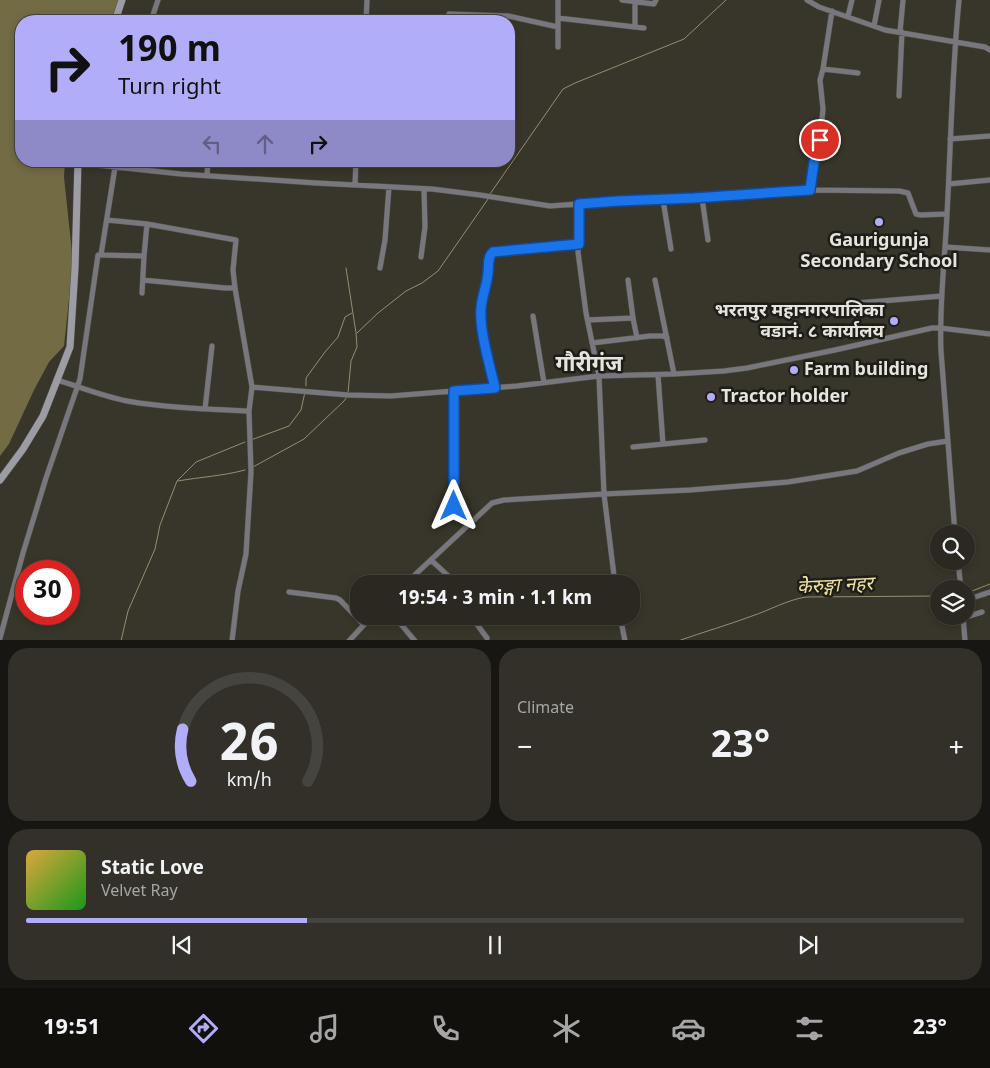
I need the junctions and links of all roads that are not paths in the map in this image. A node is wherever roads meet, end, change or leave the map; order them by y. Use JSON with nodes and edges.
{"nodes":[{"id":1,"x":122,"y":0,"type":"edge"},
{"id":2,"x":158,"y":0,"type":"edge"},
{"id":3,"x":367,"y":0,"type":"edge"},
{"id":4,"x":558,"y":0,"type":"edge"},
{"id":5,"x":622,"y":0,"type":"edge"},
{"id":6,"x":656,"y":0,"type":"edge"},
{"id":7,"x":807,"y":0,"type":"edge"},
{"id":8,"x":852,"y":0,"type":"edge"},
{"id":9,"x":879,"y":0,"type":"edge"},
{"id":10,"x":903,"y":0,"type":"edge"},
{"id":11,"x":959,"y":0,"type":"edge"},
{"id":12,"x":639,"y":1,"type":"edge"},
{"id":13,"x":832,"y":11,"type":"junction"},
{"id":14,"x":449,"y":14,"type":"dead end"},
{"id":15,"x":117,"y":15,"type":"edge"},
{"id":16,"x":153,"y":15,"type":"edge"},
{"id":17,"x":366,"y":15,"type":"edge"},
{"id":18,"x":456,"y":15,"type":"edge"},
{"id":19,"x":848,"y":16,"type":"junction"},
{"id":20,"x":515,"y":18,"type":"edge"},
{"id":21,"x":558,"y":18,"type":"junction"},
{"id":22,"x":874,"y":26,"type":"junction"},
{"id":23,"x":558,"y":27,"type":"junction"},
{"id":24,"x":635,"y":27,"type":"junction"},
{"id":25,"x":644,"y":28,"type":"dead end"},
{"id":26,"x":901,"y":32,"type":"junction"},
{"id":27,"x":955,"y":42,"type":"junction"},
{"id":28,"x":558,"y":46,"type":"dead end"},
{"id":29,"x":990,"y":50,"type":"edge"},
{"id":30,"x":824,"y":69,"type":"junction"},
{"id":31,"x":858,"y":73,"type":"dead end"},
{"id":32,"x":899,"y":96,"type":"dead end"},
{"id":33,"x":990,"y":136,"type":"edge"},
{"id":34,"x":950,"y":139,"type":"junction"},
{"id":35,"x":78,"y":167,"type":"edge"},
{"id":36,"x":115,"y":167,"type":"edge"},
{"id":37,"x":138,"y":167,"type":"edge"},
{"id":38,"x":208,"y":167,"type":"edge"},
{"id":39,"x":356,"y":167,"type":"edge"},
{"id":40,"x":207,"y":176,"type":"junction"},
{"id":41,"x":990,"y":180,"type":"edge"},
{"id":42,"x":949,"y":184,"type":"junction"},
{"id":43,"x":355,"y":185,"type":"junction"},
{"id":44,"x":388,"y":187,"type":"junction"},
{"id":45,"x":424,"y":189,"type":"junction"},
{"id":46,"x":810,"y":190,"type":"junction"},
{"id":47,"x":702,"y":198,"type":"junction"},
{"id":48,"x":663,"y":200,"type":"junction"},
{"id":49,"x":579,"y":204,"type":"junction"},
{"id":50,"x":947,"y":214,"type":"junction"},
{"id":51,"x":107,"y":220,"type":"junction"},
{"id":52,"x":147,"y":224,"type":"junction"},
{"id":53,"x":708,"y":240,"type":"dead end"},
{"id":54,"x":579,"y":244,"type":"junction"},
{"id":55,"x":945,"y":246,"type":"junction"},
{"id":56,"x":671,"y":249,"type":"dead end"},
{"id":57,"x":990,"y":250,"type":"edge"},
{"id":58,"x":101,"y":255,"type":"junction"},
{"id":59,"x":144,"y":256,"type":"junction"},
{"id":60,"x":422,"y":257,"type":"dead end"},
{"id":61,"x":380,"y":268,"type":"dead end"},
{"id":62,"x":143,"y":280,"type":"junction"},
{"id":63,"x":628,"y":280,"type":"dead end"},
{"id":64,"x":655,"y":280,"type":"dead end"},
{"id":65,"x":235,"y":288,"type":"junction"},
{"id":66,"x":142,"y":294,"type":"dead end"},
{"id":67,"x":942,"y":296,"type":"junction"},
{"id":68,"x":857,"y":303,"type":"dead end"},
{"id":69,"x":533,"y":316,"type":"dead end"},
{"id":70,"x":633,"y":318,"type":"junction"},
{"id":71,"x":588,"y":320,"type":"junction"},
{"id":72,"x":940,"y":328,"type":"junction"},
{"id":73,"x":990,"y":334,"type":"edge"},
{"id":74,"x":637,"y":338,"type":"junction"},
{"id":75,"x":667,"y":338,"type":"junction"},
{"id":76,"x":592,"y":343,"type":"junction"},
{"id":77,"x":212,"y":346,"type":"dead end"},
{"id":78,"x":674,"y":374,"type":"junction"},
{"id":79,"x":658,"y":375,"type":"junction"},
{"id":80,"x":599,"y":376,"type":"junction"},
{"id":81,"x":57,"y":380,"type":"junction"},
{"id":82,"x":544,"y":383,"type":"junction"},
{"id":83,"x":78,"y":387,"type":"junction"},
{"id":84,"x":252,"y":387,"type":"junction"},
{"id":85,"x":495,"y":388,"type":"junction"},
{"id":86,"x":454,"y":391,"type":"junction"},
{"id":87,"x":205,"y":409,"type":"junction"},
{"id":88,"x":249,"y":411,"type":"junction"},
{"id":89,"x":705,"y":440,"type":"dead end"},
{"id":90,"x":948,"y":441,"type":"junction"},
{"id":91,"x":663,"y":444,"type":"junction"},
{"id":92,"x":633,"y":446,"type":"dead end"},
{"id":93,"x":0,"y":480,"type":"edge"},
{"id":94,"x":604,"y":494,"type":"junction"},
{"id":95,"x":454,"y":506,"type":"dead end"},
{"id":96,"x":954,"y":525,"type":"edge"},
{"id":97,"x":430,"y":560,"type":"junction"},
{"id":98,"x":414,"y":575,"type":"edge"},
{"id":99,"x":446,"y":575,"type":"edge"},
{"id":100,"x":614,"y":575,"type":"edge"},
{"id":101,"x":289,"y":592,"type":"dead end"},
{"id":102,"x":990,"y":592,"type":"edge"},
{"id":103,"x":975,"y":597,"type":"edge"},
{"id":104,"x":350,"y":610,"type":"edge"},
{"id":105,"x":982,"y":612,"type":"dead end"},
{"id":106,"x":975,"y":614,"type":"edge"},
{"id":107,"x":363,"y":625,"type":"edge"},
{"id":108,"x":402,"y":625,"type":"edge"},
{"id":109,"x":477,"y":625,"type":"edge"},
{"id":110,"x":622,"y":625,"type":"edge"},
{"id":111,"x":964,"y":625,"type":"edge"},
{"id":112,"x":0,"y":638,"type":"edge"},
{"id":113,"x":487,"y":638,"type":"dead end"},
{"id":114,"x":232,"y":640,"type":"edge"},
{"id":115,"x":350,"y":640,"type":"edge"},
{"id":116,"x":416,"y":640,"type":"edge"},
{"id":117,"x":625,"y":640,"type":"edge"},
{"id":118,"x":965,"y":640,"type":"edge"}],
"edges":[{"from":1,"to":15,"type":"main road"},
{"from":2,"to":16,"type":"street"},
{"from":3,"to":17,"type":"street"},
{"from":4,"to":21,"type":"street"},
{"from":5,"to":12,"type":"street"},
{"from":6,"to":12,"type":"street"},
{"from":7,"to":13,"type":"street"},
{"from":8,"to":19,"type":"street"},
{"from":9,"to":22,"type":"street"},
{"from":10,"to":26,"type":"street"},
{"from":11,"to":27,"type":"street"},
{"from":12,"to":24,"type":"street"},
{"from":13,"to":19,"type":"street"},
{"from":13,"to":30,"type":"street"},
{"from":14,"to":18,"type":"street"},
{"from":19,"to":22,"type":"street"},
{"from":20,"to":23,"type":"street"},
{"from":21,"to":23,"type":"street"},
{"from":21,"to":24,"type":"street"},
{"from":22,"to":26,"type":"street"},
{"from":23,"to":28,"type":"street"},
{"from":24,"to":25,"type":"street"},
{"from":26,"to":27,"type":"street"},
{"from":26,"to":32,"type":"street"},
{"from":27,"to":29,"type":"street"},
{"from":27,"to":34,"type":"street"},
{"from":30,"to":31,"type":"street"},
{"from":30,"to":46,"type":"street"},
{"from":33,"to":34,"type":"street"},
{"from":34,"to":42,"type":"street"},
{"from":35,"to":81,"type":"main road"},
{"from":36,"to":51,"type":"street"},
{"from":37,"to":40,"type":"street"},
{"from":38,"to":40,"type":"street"},
{"from":39,"to":43,"type":"street"},
{"from":40,"to":43,"type":"street"},
{"from":41,"to":42,"type":"street"},
{"from":42,"to":50,"type":"street"},
{"from":43,"to":44,"type":"street"},
{"from":44,"to":45,"type":"street"},
{"from":44,"to":61,"type":"street"},
{"from":45,"to":49,"type":"street"},
{"from":45,"to":60,"type":"street"},
{"from":46,"to":47,"type":"street"},
{"from":46,"to":50,"type":"street"},
{"from":47,"to":48,"type":"street"},
{"from":47,"to":53,"type":"street"},
{"from":48,"to":49,"type":"street"},
{"from":48,"to":56,"type":"street"},
{"from":49,"to":54,"type":"street"},
{"from":50,"to":55,"type":"street"},
{"from":51,"to":52,"type":"street"},
{"from":51,"to":58,"type":"street"},
{"from":52,"to":59,"type":"street"},
{"from":52,"to":65,"type":"street"},
{"from":54,"to":71,"type":"street"},
{"from":54,"to":85,"type":"street"},
{"from":55,"to":57,"type":"street"},
{"from":55,"to":67,"type":"street"},
{"from":58,"to":59,"type":"street"},
{"from":58,"to":83,"type":"street"},
{"from":59,"to":62,"type":"street"},
{"from":62,"to":65,"type":"street"},
{"from":62,"to":66,"type":"street"},
{"from":63,"to":70,"type":"street"},
{"from":64,"to":75,"type":"street"},
{"from":65,"to":84,"type":"street"},
{"from":67,"to":68,"type":"street"},
{"from":67,"to":72,"type":"street"},
{"from":69,"to":82,"type":"street"},
{"from":70,"to":71,"type":"street"},
{"from":70,"to":74,"type":"street"},
{"from":71,"to":76,"type":"street"},
{"from":72,"to":73,"type":"street"},
{"from":72,"to":78,"type":"street"},
{"from":72,"to":90,"type":"street"},
{"from":74,"to":75,"type":"street"},
{"from":74,"to":76,"type":"street"},
{"from":75,"to":78,"type":"street"},
{"from":76,"to":80,"type":"street"},
{"from":77,"to":87,"type":"street"},
{"from":78,"to":79,"type":"street"},
{"from":79,"to":80,"type":"street"},
{"from":79,"to":91,"type":"street"},
{"from":80,"to":82,"type":"street"},
{"from":80,"to":94,"type":"street"},
{"from":81,"to":83,"type":"street"},
{"from":81,"to":93,"type":"main road"},
{"from":82,"to":85,"type":"street"},
{"from":83,"to":87,"type":"street"},
{"from":83,"to":112,"type":"street"},
{"from":84,"to":86,"type":"street"},
{"from":84,"to":88,"type":"street"},
{"from":85,"to":86,"type":"street"},
{"from":86,"to":95,"type":"street"},
{"from":87,"to":88,"type":"street"},
{"from":88,"to":114,"type":"street"},
{"from":89,"to":91,"type":"street"},
{"from":90,"to":94,"type":"street"},
{"from":90,"to":96,"type":"street"},
{"from":91,"to":92,"type":"street"},
{"from":94,"to":97,"type":"street"},
{"from":94,"to":100,"type":"street"},
{"from":97,"to":98,"type":"street"},
{"from":97,"to":99,"type":"street"},
{"from":101,"to":104,"type":"street"},
{"from":102,"to":103,"type":"street"},
{"from":105,"to":106,"type":"street"},
{"from":107,"to":115,"type":"street"},
{"from":108,"to":116,"type":"street"},
{"from":109,"to":113,"type":"street"},
{"from":110,"to":117,"type":"street"},
{"from":111,"to":118,"type":"street"}]}
